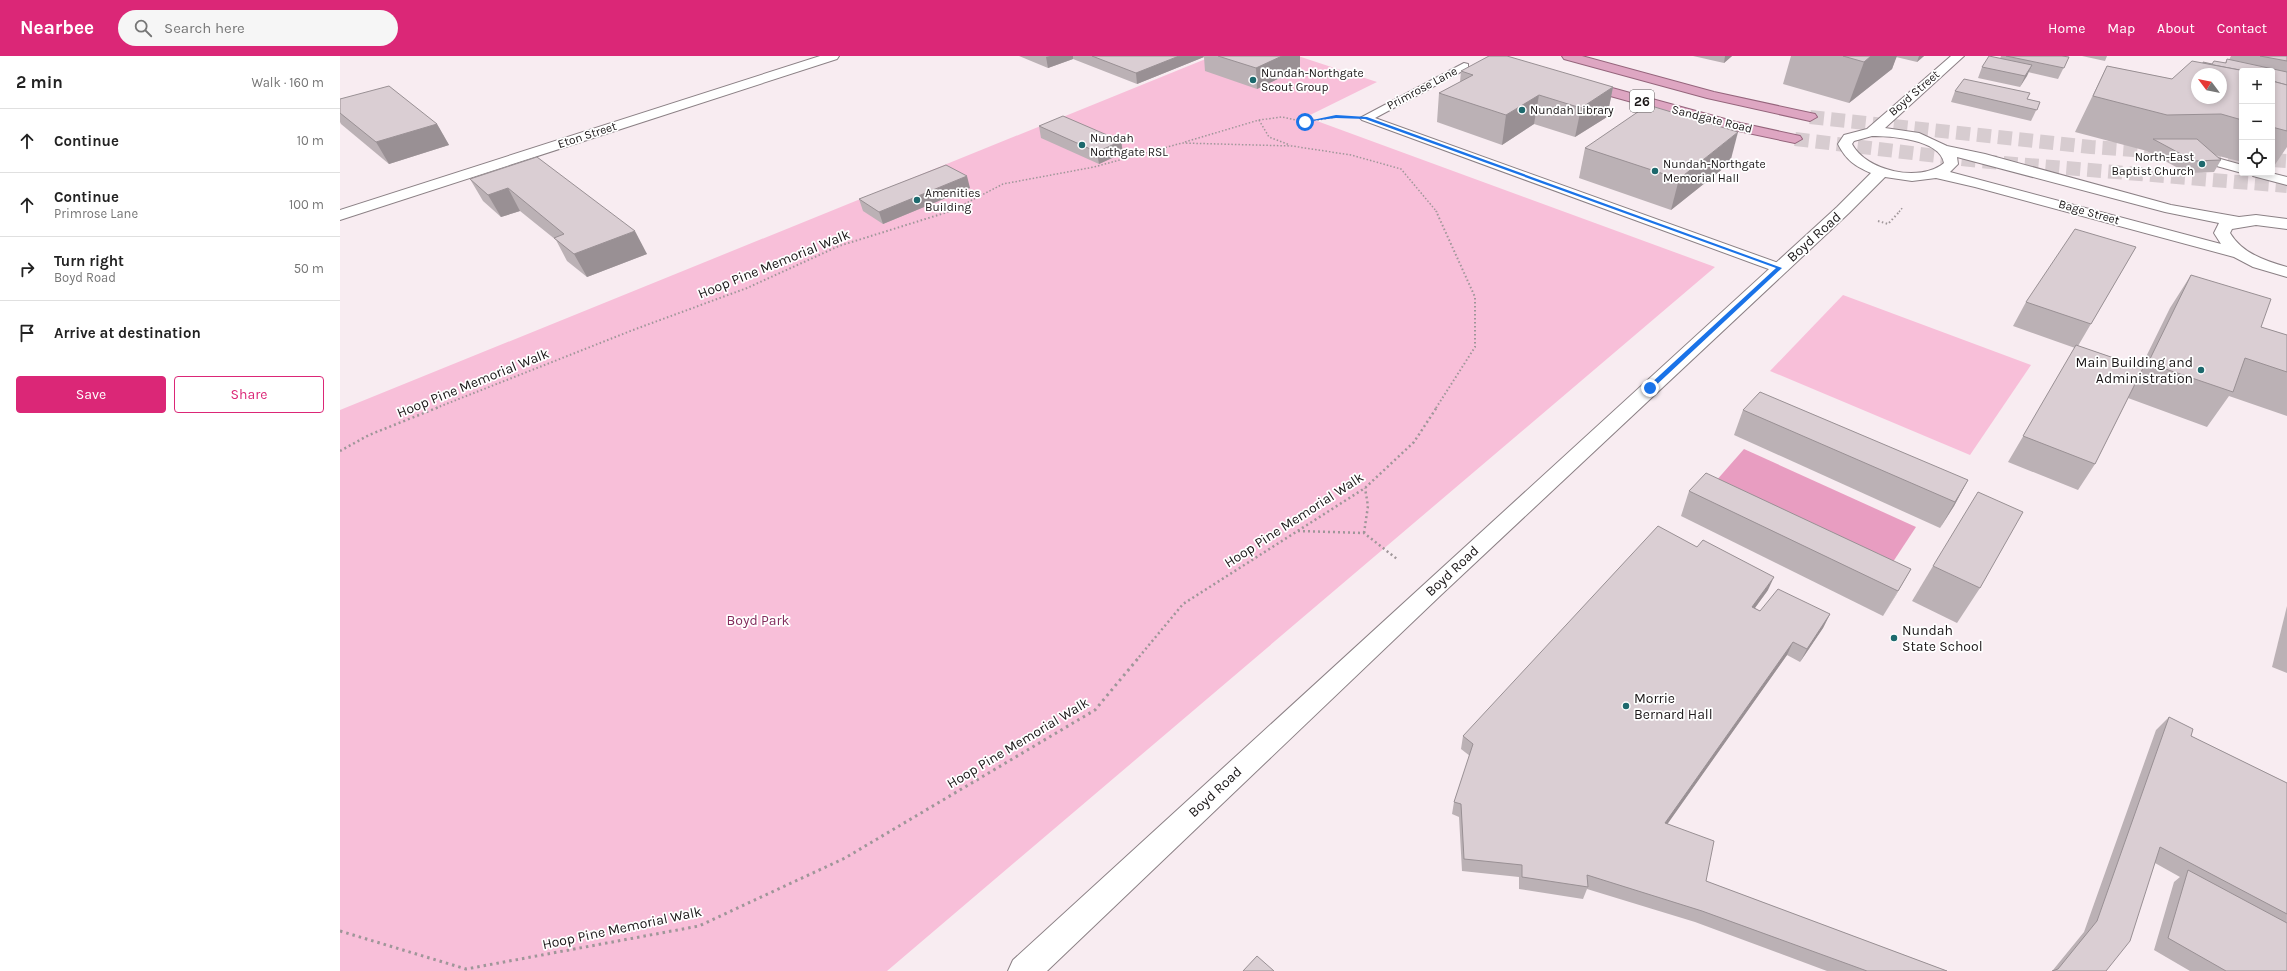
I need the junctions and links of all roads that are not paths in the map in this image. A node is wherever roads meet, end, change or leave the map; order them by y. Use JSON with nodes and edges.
{"nodes":[{"id":1,"x":833,"y":56,"type":"edge"},
{"id":2,"x":1568,"y":56,"type":"edge"},
{"id":3,"x":1958,"y":56,"type":"edge"},
{"id":4,"x":1464,"y":66,"type":"dead end"},
{"id":5,"x":1573,"y":81,"type":"edge"},
{"id":6,"x":1810,"y":117,"type":"tunnel mouth"},
{"id":7,"x":1872,"y":132,"type":"junction"},
{"id":8,"x":1795,"y":139,"type":"tunnel mouth"},
{"id":9,"x":1944,"y":150,"type":"junction"},
{"id":10,"x":2216,"y":162,"type":"edge"},
{"id":11,"x":2239,"y":168,"type":"edge"},
{"id":12,"x":1881,"y":172,"type":"junction"},
{"id":13,"x":1938,"y":174,"type":"junction"},
{"id":14,"x":2268,"y":176,"type":"edge"},
{"id":15,"x":2287,"y":181,"type":"edge"},
{"id":16,"x":340,"y":215,"type":"edge"},
{"id":17,"x":2236,"y":221,"type":"junction"},
{"id":18,"x":2287,"y":224,"type":"edge"},
{"id":19,"x":2239,"y":253,"type":"junction"},
{"id":20,"x":1780,"y":268,"type":"junction"},
{"id":21,"x":2287,"y":272,"type":"edge"},
{"id":22,"x":1024,"y":971,"type":"edge"}],
"edges":[{"from":1,"to":16,"type":"street","name":"Eton Street"},
{"from":2,"to":6,"type":"highway","name":"Sandgate Road","number":"26"},
{"from":3,"to":7,"type":"street","name":"Boyd Street"},
{"from":4,"to":20,"type":"lane","name":"Primrose Lane"},
{"from":5,"to":8,"type":"highway","name":"Sandgate Road","number":"26"},
{"from":7,"to":9,"type":"street","name":"Bage Street"},
{"from":7,"to":12,"type":"street","name":"Bage Street"},
{"from":9,"to":13,"type":"street"},
{"from":9,"to":17,"type":"street","name":"Bage Street"},
{"from":10,"to":11,"type":"lane"},
{"from":12,"to":13,"type":"street","name":"Bage Street"},
{"from":12,"to":20,"type":"street","name":"Boyd Road"},
{"from":13,"to":19,"type":"street","name":"Bage Street"},
{"from":14,"to":15,"type":"lane"},
{"from":17,"to":18,"type":"street","name":"Bage Street"},
{"from":17,"to":19,"type":"street"},
{"from":19,"to":21,"type":"street"},
{"from":20,"to":22,"type":"street","name":"Boyd Road"}]}
